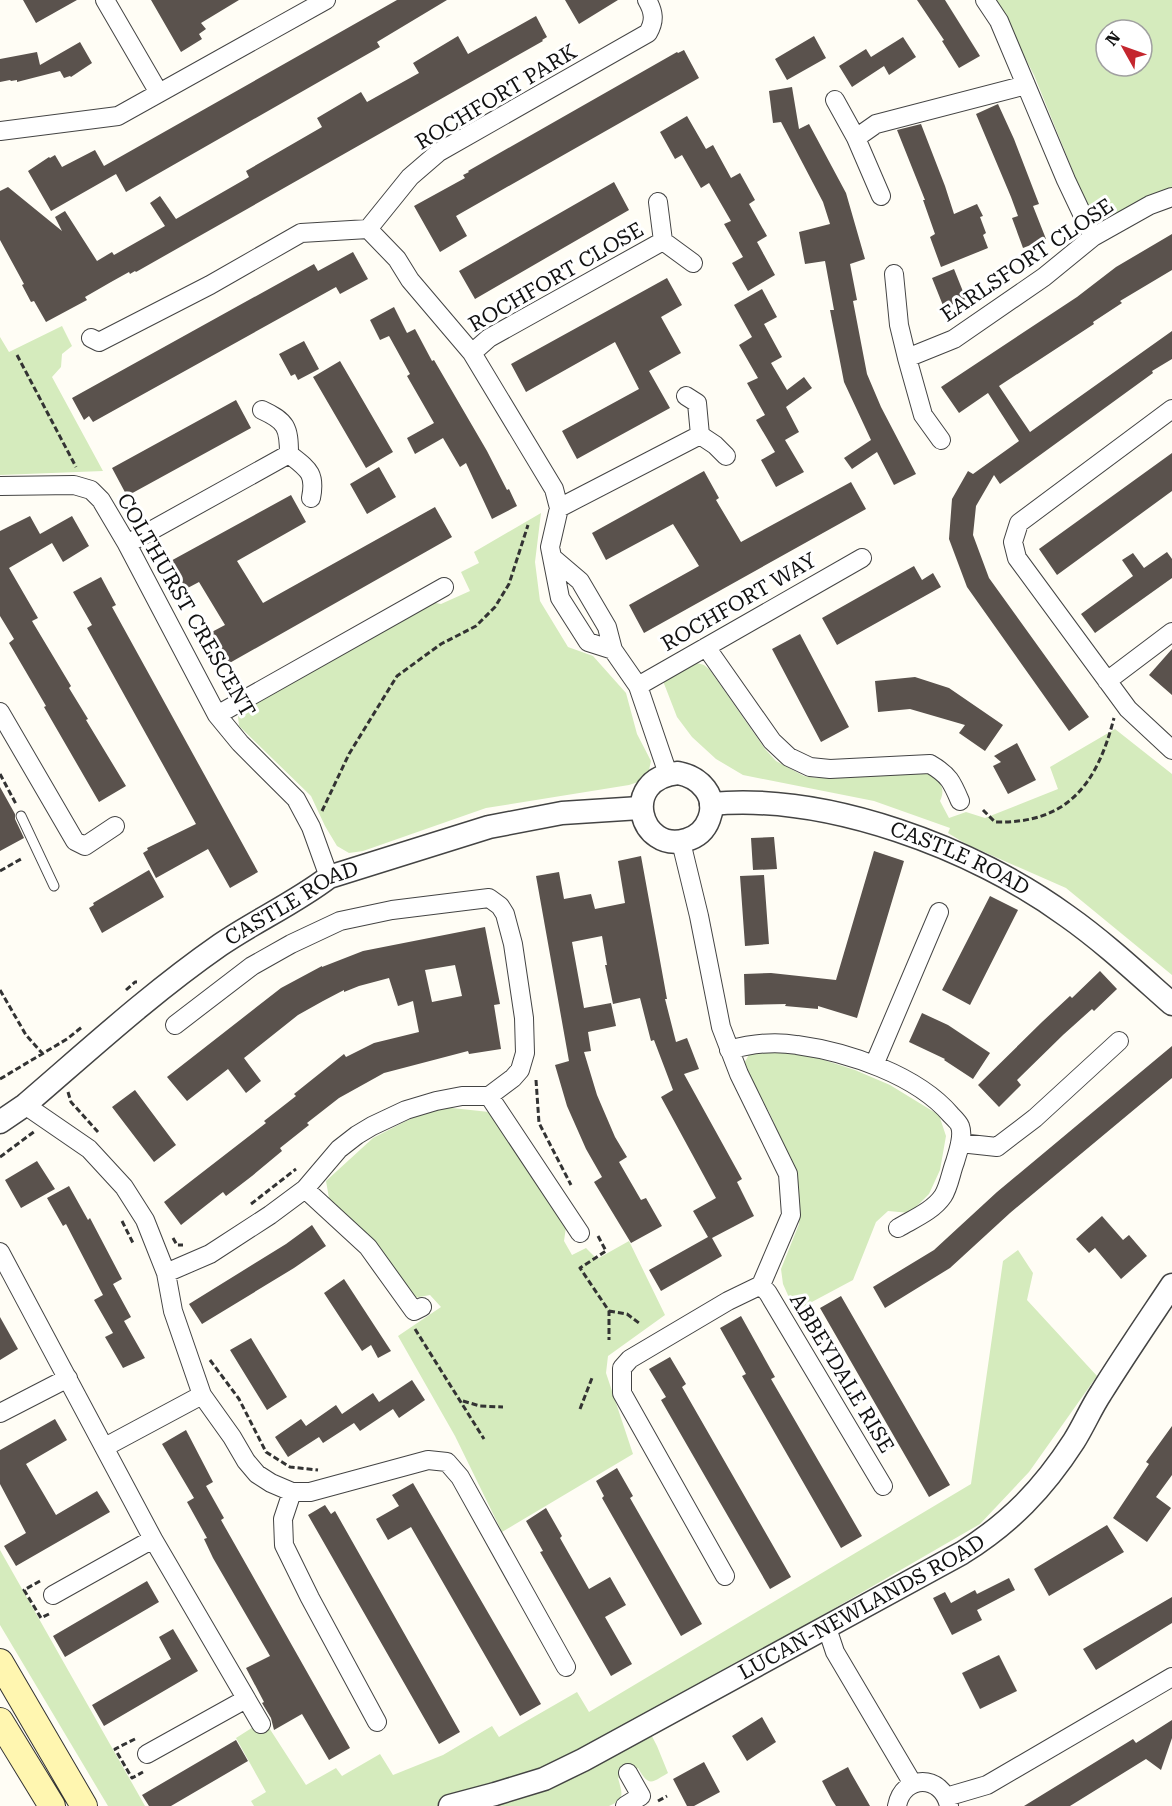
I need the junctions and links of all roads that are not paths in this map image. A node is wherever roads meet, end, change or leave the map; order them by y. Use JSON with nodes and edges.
{"nodes":[{"id":1,"x":105,"y":0,"type":"edge"},
{"id":2,"x":647,"y":0,"type":"edge"},
{"id":3,"x":985,"y":0,"type":"edge"},
{"id":4,"x":322,"y":1,"type":"edge"},
{"id":5,"x":1026,"y":85,"type":"junction"},
{"id":6,"x":159,"y":93,"type":"junction"},
{"id":7,"x":835,"y":100,"type":"dead end"},
{"id":8,"x":0,"y":131,"type":"edge"},
{"id":9,"x":856,"y":138,"type":"junction"},
{"id":10,"x":881,"y":196,"type":"dead end"},
{"id":11,"x":1172,"y":197,"type":"edge"},
{"id":12,"x":658,"y":202,"type":"dead end"},
{"id":13,"x":368,"y":228,"type":"junction"},
{"id":14,"x":1094,"y":237,"type":"junction"},
{"id":15,"x":663,"y":241,"type":"junction"},
{"id":16,"x":693,"y":263,"type":"dead end"},
{"id":17,"x":894,"y":274,"type":"dead end"},
{"id":18,"x":91,"y":338,"type":"dead end"},
{"id":19,"x":472,"y":353,"type":"junction"},
{"id":20,"x":906,"y":358,"type":"junction"},
{"id":21,"x":686,"y":396,"type":"dead end"},
{"id":22,"x":1172,"y":409,"type":"edge"},
{"id":23,"x":262,"y":410,"type":"dead end"},
{"id":24,"x":700,"y":435,"type":"junction"},
{"id":25,"x":941,"y":440,"type":"dead end"},
{"id":26,"x":289,"y":454,"type":"junction"},
{"id":27,"x":726,"y":456,"type":"dead end"},
{"id":28,"x":0,"y":486,"type":"edge"},
{"id":29,"x":311,"y":498,"type":"dead end"},
{"id":30,"x":559,"y":508,"type":"junction"},
{"id":31,"x":127,"y":544,"type":"junction"},
{"id":32,"x":553,"y":558,"type":"junction"},
{"id":33,"x":862,"y":558,"type":"dead end"},
{"id":34,"x":444,"y":587,"type":"dead end"},
{"id":35,"x":1172,"y":632,"type":"edge"},
{"id":36,"x":706,"y":647,"type":"junction"},
{"id":37,"x":613,"y":650,"type":"junction"},
{"id":38,"x":1107,"y":681,"type":"junction"},
{"id":39,"x":638,"y":686,"type":"junction"},
{"id":40,"x":0,"y":712,"type":"edge"},
{"id":41,"x":217,"y":715,"type":"junction"},
{"id":42,"x":1172,"y":750,"type":"edge"},
{"id":43,"x":668,"y":774,"type":"junction"},
{"id":44,"x":960,"y":801,"type":"dead end"},
{"id":45,"x":711,"y":804,"type":"junction"},
{"id":46,"x":640,"y":808,"type":"junction"},
{"id":47,"x":21,"y":816,"type":"road end"},
{"id":48,"x":115,"y":826,"type":"dead end"},
{"id":49,"x":681,"y":842,"type":"junction"},
{"id":50,"x":328,"y":878,"type":"junction"},
{"id":51,"x":54,"y":886,"type":"dead end"},
{"id":52,"x":939,"y":912,"type":"dead end"},
{"id":53,"x":1172,"y":1004,"type":"edge"},
{"id":54,"x":175,"y":1025,"type":"dead end"},
{"id":55,"x":1119,"y":1041,"type":"dead end"},
{"id":56,"x":729,"y":1050,"type":"junction"},
{"id":57,"x":874,"y":1065,"type":"junction"},
{"id":58,"x":489,"y":1096,"type":"junction"},
{"id":59,"x":25,"y":1105,"type":"junction"},
{"id":60,"x":2,"y":1120,"type":"edge"},
{"id":61,"x":960,"y":1143,"type":"junction"},
{"id":62,"x":305,"y":1189,"type":"junction"},
{"id":63,"x":898,"y":1228,"type":"dead end"},
{"id":64,"x":589,"y":1234,"type":"road end"},
{"id":65,"x":0,"y":1252,"type":"edge"},
{"id":66,"x":166,"y":1273,"type":"junction"},
{"id":67,"x":761,"y":1285,"type":"junction"},
{"id":68,"x":1172,"y":1285,"type":"edge"},
{"id":69,"x":423,"y":1307,"type":"dead end"},
{"id":70,"x":68,"y":1378,"type":"junction"},
{"id":71,"x":202,"y":1395,"type":"junction"},
{"id":72,"x":0,"y":1413,"type":"edge"},
{"id":73,"x":105,"y":1447,"type":"junction"},
{"id":74,"x":883,"y":1486,"type":"dead end"},
{"id":75,"x":292,"y":1492,"type":"junction"},
{"id":76,"x":153,"y":1539,"type":"junction"},
{"id":77,"x":725,"y":1576,"type":"dead end"},
{"id":78,"x":50,"y":1595,"type":"road end"},
{"id":79,"x":827,"y":1628,"type":"junction"},
{"id":80,"x":0,"y":1662,"type":"edge"},
{"id":81,"x":566,"y":1667,"type":"dead end"},
{"id":82,"x":1172,"y":1677,"type":"edge"},
{"id":83,"x":246,"y":1699,"type":"junction"},
{"id":84,"x":0,"y":1720,"type":"edge"},
{"id":85,"x":377,"y":1722,"type":"dead end"},
{"id":86,"x":261,"y":1724,"type":"dead end"},
{"id":87,"x":150,"y":1761,"type":"road end"},
{"id":88,"x":628,"y":1773,"type":"dead end"},
{"id":89,"x":913,"y":1784,"type":"junction"},
{"id":90,"x":947,"y":1801,"type":"edge"},
{"id":91,"x":52,"y":1806,"type":"edge"},
{"id":92,"x":84,"y":1806,"type":"edge"},
{"id":93,"x":450,"y":1806,"type":"edge"},
{"id":94,"x":625,"y":1806,"type":"edge"},
{"id":95,"x":897,"y":1806,"type":"edge"}],
"edges":[{"from":1,"to":6,"type":"street"},
{"from":2,"to":13,"type":"street","name":"ROCHFORT PARK"},
{"from":3,"to":5,"type":"street"},
{"from":4,"to":6,"type":"street"},
{"from":5,"to":9,"type":"street"},
{"from":5,"to":14,"type":"street"},
{"from":6,"to":8,"type":"street"},
{"from":7,"to":9,"type":"street"},
{"from":9,"to":10,"type":"street"},
{"from":11,"to":14,"type":"street","name":"EARLSFORT CLOSE"},
{"from":12,"to":15,"type":"street","name":"ROCHFORT CLOSE"},
{"from":13,"to":18,"type":"street"},
{"from":13,"to":19,"type":"street"},
{"from":14,"to":20,"type":"street","name":"EARLSFORT CLOSE"},
{"from":15,"to":16,"type":"street","name":"ROCHFORT CLOSE"},
{"from":15,"to":19,"type":"street","name":"ROCHFORT CLOSE"},
{"from":17,"to":20,"type":"street"},
{"from":19,"to":30,"type":"street"},
{"from":20,"to":25,"type":"street"},
{"from":21,"to":24,"type":"street"},
{"from":22,"to":38,"type":"street"},
{"from":23,"to":26,"type":"street"},
{"from":24,"to":27,"type":"street"},
{"from":24,"to":30,"type":"street"},
{"from":26,"to":29,"type":"street"},
{"from":26,"to":31,"type":"street"},
{"from":28,"to":31,"type":"street","name":"COLTHURST CRESCENT"},
{"from":30,"to":32,"type":"street"},
{"from":31,"to":41,"type":"street","name":"COLTHURST CRESCENT"},
{"from":32,"to":37,"type":"street"},
{"from":32,"to":37,"type":"street"},
{"from":33,"to":36,"type":"street","name":"ROCHFORT WAY"},
{"from":34,"to":41,"type":"street"},
{"from":35,"to":38,"type":"street"},
{"from":36,"to":39,"type":"street","name":"ROCHFORT WAY"},
{"from":36,"to":44,"type":"street"},
{"from":37,"to":39,"type":"street"},
{"from":38,"to":42,"type":"street"},
{"from":39,"to":43,"type":"street"},
{"from":40,"to":48,"type":"street"},
{"from":41,"to":50,"type":"street","name":"COLTHURST CRESCENT"},
{"from":43,"to":45,"type":"street"},
{"from":43,"to":46,"type":"street"},
{"from":45,"to":49,"type":"street"},
{"from":45,"to":53,"type":"street","name":"CASTLE ROAD"},
{"from":46,"to":49,"type":"street"},
{"from":46,"to":50,"type":"street","name":"CASTLE ROAD"},
{"from":47,"to":51,"type":"lane"},
{"from":49,"to":56,"type":"street"},
{"from":50,"to":59,"type":"street","name":"CASTLE ROAD"},
{"from":52,"to":57,"type":"street"},
{"from":54,"to":58,"type":"street"},
{"from":55,"to":61,"type":"street"},
{"from":56,"to":57,"type":"street"},
{"from":56,"to":67,"type":"street"},
{"from":57,"to":61,"type":"street"},
{"from":58,"to":62,"type":"street"},
{"from":58,"to":64,"type":"street"},
{"from":59,"to":60,"type":"street","name":"CASTLE ROAD"},
{"from":59,"to":66,"type":"street"},
{"from":61,"to":63,"type":"street"},
{"from":62,"to":66,"type":"street"},
{"from":62,"to":69,"type":"street"},
{"from":65,"to":70,"type":"street"},
{"from":66,"to":71,"type":"street"},
{"from":67,"to":74,"type":"street","name":"ABBEYDALE RISE"},
{"from":67,"to":77,"type":"street"},
{"from":68,"to":79,"type":"street","name":"LUCAN-NEWLANDS ROAD"},
{"from":70,"to":72,"type":"street"},
{"from":70,"to":73,"type":"street"},
{"from":71,"to":73,"type":"street"},
{"from":71,"to":75,"type":"street"},
{"from":73,"to":76,"type":"street"},
{"from":75,"to":81,"type":"street"},
{"from":75,"to":85,"type":"street"},
{"from":76,"to":78,"type":"street"},
{"from":76,"to":83,"type":"street"},
{"from":79,"to":89,"type":"street"},
{"from":79,"to":93,"type":"street","name":"LUCAN-NEWLANDS ROAD"},
{"from":80,"to":92,"type":"main road"},
{"from":82,"to":90,"type":"street"},
{"from":83,"to":86,"type":"street"},
{"from":83,"to":87,"type":"street"},
{"from":84,"to":91,"type":"main road"},
{"from":88,"to":94,"type":"street"},
{"from":89,"to":90,"type":"street"},
{"from":89,"to":95,"type":"street"}]}
